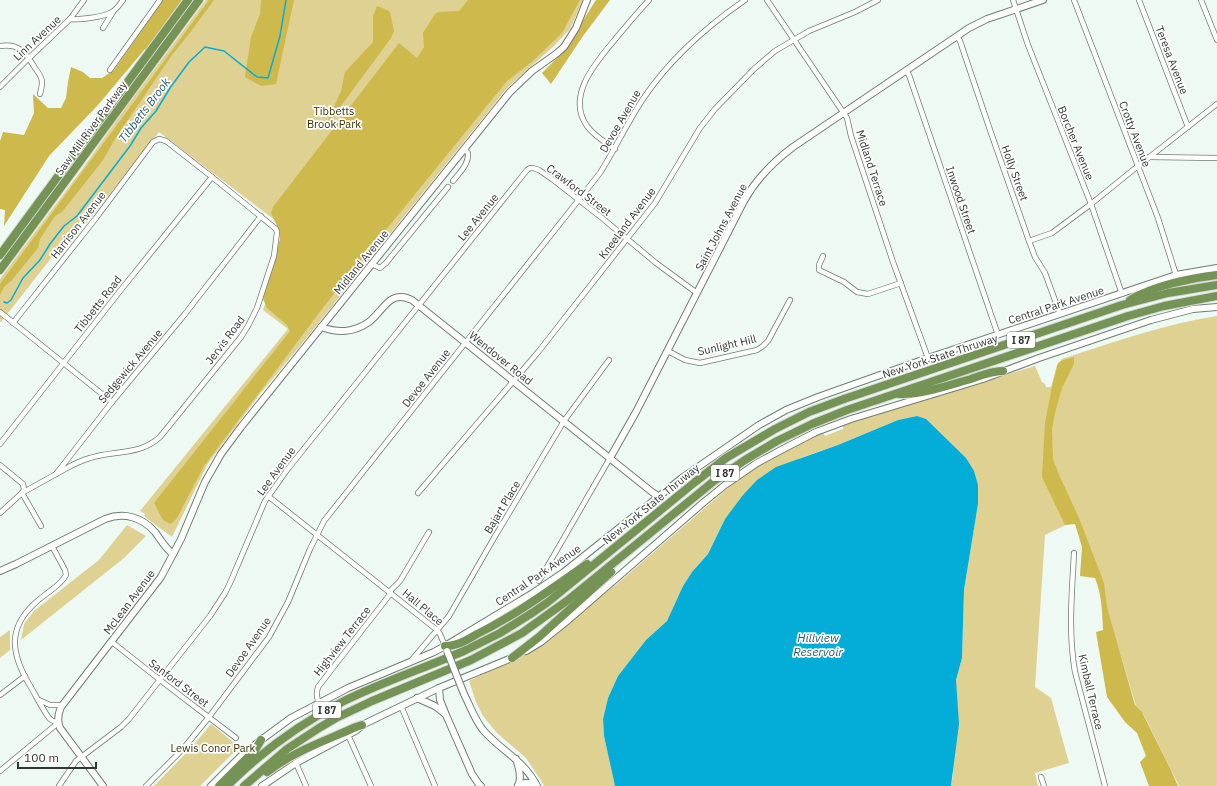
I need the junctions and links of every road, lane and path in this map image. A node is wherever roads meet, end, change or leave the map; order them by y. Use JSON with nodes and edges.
{"nodes":[{"id":1,"x":84,"y":0,"type":"edge"},
{"id":2,"x":123,"y":0,"type":"edge"},
{"id":3,"x":160,"y":0,"type":"edge"},
{"id":4,"x":188,"y":0,"type":"edge"},
{"id":5,"x":199,"y":0,"type":"edge"},
{"id":6,"x":587,"y":0,"type":"edge"},
{"id":7,"x":649,"y":0,"type":"edge"},
{"id":8,"x":745,"y":0,"type":"edge"},
{"id":9,"x":766,"y":0,"type":"edge"},
{"id":10,"x":878,"y":0,"type":"edge"},
{"id":11,"x":1013,"y":0,"type":"edge"},
{"id":12,"x":1043,"y":0,"type":"edge"},
{"id":13,"x":1074,"y":0,"type":"edge"},
{"id":14,"x":1139,"y":0,"type":"edge"},
{"id":15,"x":1201,"y":0,"type":"edge"},
{"id":16,"x":1016,"y":9,"type":"junction"},
{"id":17,"x":113,"y":12,"type":"junction"},
{"id":18,"x":70,"y":19,"type":"junction"},
{"id":19,"x":103,"y":28,"type":"dead end"},
{"id":20,"x":957,"y":36,"type":"junction"},
{"id":21,"x":793,"y":40,"type":"junction"},
{"id":22,"x":1217,"y":40,"type":"edge"},
{"id":23,"x":0,"y":46,"type":"edge"},
{"id":24,"x":29,"y":58,"type":"junction"},
{"id":25,"x":110,"y":70,"type":"dead end"},
{"id":26,"x":906,"y":71,"type":"junction"},
{"id":27,"x":0,"y":87,"type":"edge"},
{"id":28,"x":40,"y":94,"type":"dead end"},
{"id":29,"x":1217,"y":104,"type":"edge"},
{"id":30,"x":843,"y":113,"type":"junction"},
{"id":31,"x":1188,"y":127,"type":"junction"},
{"id":32,"x":159,"y":139,"type":"joint"},
{"id":33,"x":615,"y":149,"type":"junction"},
{"id":34,"x":464,"y":150,"type":"junction"},
{"id":35,"x":1149,"y":157,"type":"junction"},
{"id":36,"x":1217,"y":158,"type":"edge"},
{"id":37,"x":1138,"y":166,"type":"junction"},
{"id":38,"x":525,"y":173,"type":"joint"},
{"id":39,"x":212,"y":177,"type":"junction"},
{"id":40,"x":453,"y":181,"type":"dead end"},
{"id":41,"x":448,"y":186,"type":"dead end"},
{"id":42,"x":579,"y":200,"type":"junction"},
{"id":43,"x":1091,"y":204,"type":"junction"},
{"id":44,"x":261,"y":216,"type":"junction"},
{"id":45,"x":627,"y":239,"type":"junction"},
{"id":46,"x":1029,"y":241,"type":"junction"},
{"id":47,"x":0,"y":255,"type":"edge"},
{"id":48,"x":823,"y":256,"type":"dead end"},
{"id":49,"x":372,"y":264,"type":"junction"},
{"id":50,"x":1217,"y":268,"type":"edge"},
{"id":51,"x":0,"y":270,"type":"edge"},
{"id":52,"x":1176,"y":275,"type":"junction"},
{"id":53,"x":1217,"y":275,"type":"edge"},
{"id":54,"x":901,"y":283,"type":"junction"},
{"id":55,"x":1217,"y":285,"type":"edge"},
{"id":56,"x":697,"y":293,"type":"junction"},
{"id":57,"x":1122,"y":294,"type":"junction"},
{"id":58,"x":1217,"y":296,"type":"edge"},
{"id":59,"x":790,"y":300,"type":"dead end"},
{"id":60,"x":418,"y":305,"type":"junction"},
{"id":61,"x":1122,"y":306,"type":"junction"},
{"id":62,"x":1217,"y":307,"type":"edge"},
{"id":63,"x":0,"y":312,"type":"edge"},
{"id":64,"x":1060,"y":314,"type":"junction"},
{"id":65,"x":13,"y":323,"type":"junction"},
{"id":66,"x":321,"y":327,"type":"junction"},
{"id":67,"x":998,"y":335,"type":"junction"},
{"id":68,"x":465,"y":342,"type":"junction"},
{"id":69,"x":668,"y":351,"type":"junction"},
{"id":70,"x":928,"y":358,"type":"junction"},
{"id":71,"x":609,"y":360,"type":"dead end"},
{"id":72,"x":63,"y":364,"type":"junction"},
{"id":73,"x":1004,"y":371,"type":"junction"},
{"id":74,"x":513,"y":381,"type":"junction"},
{"id":75,"x":894,"y":394,"type":"junction"},
{"id":76,"x":112,"y":402,"type":"junction"},
{"id":77,"x":564,"y":421,"type":"junction"},
{"id":78,"x":0,"y":444,"type":"edge"},
{"id":79,"x":610,"y":458,"type":"junction"},
{"id":80,"x":0,"y":465,"type":"edge"},
{"id":81,"x":56,"y":474,"type":"junction"},
{"id":82,"x":22,"y":493,"type":"junction"},
{"id":83,"x":418,"y":493,"type":"dead end"},
{"id":84,"x":268,"y":496,"type":"junction"},
{"id":85,"x":658,"y":496,"type":"junction"},
{"id":86,"x":0,"y":514,"type":"edge"},
{"id":87,"x":40,"y":526,"type":"dead end"},
{"id":88,"x":637,"y":530,"type":"junction"},
{"id":89,"x":429,"y":532,"type":"dead end"},
{"id":90,"x":317,"y":534,"type":"junction"},
{"id":91,"x":648,"y":535,"type":"junction"},
{"id":92,"x":52,"y":546,"type":"junction"},
{"id":93,"x":1074,"y":553,"type":"dead end"},
{"id":94,"x":173,"y":554,"type":"junction"},
{"id":95,"x":0,"y":571,"type":"edge"},
{"id":96,"x":539,"y":580,"type":"dead end"},
{"id":97,"x":390,"y":592,"type":"junction"},
{"id":98,"x":437,"y":630,"type":"junction"},
{"id":99,"x":112,"y":642,"type":"junction"},
{"id":100,"x":446,"y":649,"type":"junction"},
{"id":101,"x":512,"y":658,"type":"junction"},
{"id":102,"x":410,"y":662,"type":"junction"},
{"id":103,"x":25,"y":676,"type":"junction"},
{"id":104,"x":160,"y":680,"type":"junction"},
{"id":105,"x":439,"y":688,"type":"junction"},
{"id":106,"x":0,"y":695,"type":"edge"},
{"id":107,"x":417,"y":698,"type":"junction"},
{"id":108,"x":39,"y":700,"type":"junction"},
{"id":109,"x":319,"y":703,"type":"junction"},
{"id":110,"x":62,"y":705,"type":"junction"},
{"id":111,"x":401,"y":706,"type":"junction"},
{"id":112,"x":446,"y":715,"type":"junction"},
{"id":113,"x":209,"y":717,"type":"junction"},
{"id":114,"x":58,"y":723,"type":"junction"},
{"id":115,"x":362,"y":725,"type":"junction"},
{"id":116,"x":348,"y":735,"type":"junction"},
{"id":117,"x":236,"y":738,"type":"dead end"},
{"id":118,"x":261,"y":740,"type":"junction"},
{"id":119,"x":81,"y":757,"type":"junction"},
{"id":120,"x":516,"y":759,"type":"junction"},
{"id":121,"x":296,"y":764,"type":"junction"},
{"id":122,"x":0,"y":771,"type":"edge"},
{"id":123,"x":1041,"y":777,"type":"dead end"},
{"id":124,"x":250,"y":780,"type":"junction"},
{"id":125,"x":536,"y":784,"type":"edge"},
{"id":126,"x":59,"y":786,"type":"edge"},
{"id":127,"x":103,"y":786,"type":"edge"},
{"id":128,"x":146,"y":786,"type":"edge"},
{"id":129,"x":211,"y":786,"type":"edge"},
{"id":130,"x":219,"y":786,"type":"edge"},
{"id":131,"x":227,"y":786,"type":"edge"},
{"id":132,"x":244,"y":786,"type":"edge"},
{"id":133,"x":262,"y":786,"type":"edge"},
{"id":134,"x":306,"y":786,"type":"edge"},
{"id":135,"x":371,"y":786,"type":"edge"},
{"id":136,"x":435,"y":786,"type":"edge"},
{"id":137,"x":481,"y":786,"type":"edge"},
{"id":138,"x":518,"y":786,"type":"edge"},
{"id":139,"x":1044,"y":786,"type":"edge"},
{"id":140,"x":1105,"y":786,"type":"edge"}],
"edges":[{"from":1,"to":18,"type":"street","name":"Linn Avenue"},
{"from":2,"to":17,"type":"street"},
{"from":3,"to":25,"type":"street"},
{"from":4,"to":47,"type":"highway","name":"Saw Mill River Parkway"},
{"from":5,"to":51,"type":"highway","name":"Saw Mill River Parkway"},
{"from":6,"to":34,"type":"street","name":"Midland Avenue"},
{"from":7,"to":33,"type":"street"},
{"from":8,"to":33,"type":"street","name":"Devoe Avenue"},
{"from":9,"to":21,"type":"street","name":"Midland Terrace"},
{"from":10,"to":21,"type":"street","name":"Kneeland Avenue"},
{"from":11,"to":16,"type":"street","name":"Borcher Avenue"},
{"from":12,"to":16,"type":"street","name":"Saint Johns Avenue"},
{"from":13,"to":37,"type":"street","name":"Crotty Avenue"},
{"from":14,"to":31,"type":"street","name":"Teresa Avenue"},
{"from":15,"to":22,"type":"street"},
{"from":16,"to":20,"type":"street","name":"Saint Johns Avenue"},
{"from":16,"to":43,"type":"street","name":"Borcher Avenue"},
{"from":17,"to":18,"type":"street"},
{"from":17,"to":19,"type":"street"},
{"from":18,"to":24,"type":"street","name":"Linn Avenue"},
{"from":20,"to":26,"type":"street","name":"Saint Johns Avenue"},
{"from":20,"to":46,"type":"street","name":"Holly Street"},
{"from":21,"to":30,"type":"street","name":"Midland Terrace"},
{"from":21,"to":45,"type":"street","name":"Kneeland Avenue"},
{"from":23,"to":24,"type":"street"},
{"from":24,"to":27,"type":"street","name":"Linn Avenue"},
{"from":24,"to":28,"type":"street"},
{"from":26,"to":30,"type":"street","name":"Saint Johns Avenue"},
{"from":26,"to":67,"type":"street","name":"Inwood Street"},
{"from":29,"to":31,"type":"street"},
{"from":30,"to":54,"type":"street","name":"Midland Terrace"},
{"from":30,"to":56,"type":"street","name":"Saint Johns Avenue"},
{"from":31,"to":35,"type":"street"},
{"from":32,"to":39,"type":"street","name":"Jervis Road"},
{"from":32,"to":65,"type":"street","name":"Harrison Avenue"},
{"from":33,"to":42,"type":"street","name":"Devoe Avenue"},
{"from":34,"to":40,"type":"street"},
{"from":34,"to":49,"type":"street","name":"Midland Avenue"},
{"from":35,"to":36,"type":"street"},
{"from":35,"to":37,"type":"street"},
{"from":37,"to":43,"type":"street"},
{"from":37,"to":52,"type":"street","name":"Crotty Avenue"},
{"from":38,"to":42,"type":"street","name":"Crawford Street"},
{"from":38,"to":60,"type":"street","name":"Lee Avenue"},
{"from":39,"to":44,"type":"street","name":"Jervis Road"},
{"from":39,"to":72,"type":"street","name":"Tibbetts Road"},
{"from":41,"to":49,"type":"street"},
{"from":42,"to":45,"type":"street","name":"Crawford Street"},
{"from":42,"to":68,"type":"street","name":"Devoe Avenue"},
{"from":43,"to":46,"type":"street"},
{"from":43,"to":57,"type":"street","name":"Borcher Avenue"},
{"from":44,"to":76,"type":"street","name":"Sedgewick Avenue"},
{"from":44,"to":81,"type":"street","name":"Jervis Road"},
{"from":45,"to":56,"type":"street","name":"Crawford Street"},
{"from":45,"to":74,"type":"street","name":"Kneeland Avenue"},
{"from":46,"to":64,"type":"street","name":"Holly Street"},
{"from":48,"to":54,"type":"street"},
{"from":49,"to":66,"type":"street","name":"Midland Avenue"},
{"from":50,"to":52,"type":"street","name":"Central Park Avenue"},
{"from":52,"to":57,"type":"street","name":"Central Park Avenue"},
{"from":53,"to":61,"type":"highway"},
{"from":54,"to":70,"type":"street","name":"Midland Terrace"},
{"from":55,"to":61,"type":"highway","name":"New York State Thruway","number":"I 87"},
{"from":56,"to":69,"type":"street","name":"Saint Johns Avenue"},
{"from":57,"to":64,"type":"street","name":"Central Park Avenue"},
{"from":58,"to":75,"type":"highway","name":"New York State Thruway","number":"I 87"},
{"from":59,"to":69,"type":"street","name":"Sunlight Hill"},
{"from":60,"to":66,"type":"street","name":"Wendover Road"},
{"from":60,"to":68,"type":"street","name":"Wendover Road"},
{"from":60,"to":84,"type":"street","name":"Lee Avenue"},
{"from":61,"to":88,"type":"highway","name":"New York State Thruway","number":"I 87"},
{"from":62,"to":73,"type":"street"},
{"from":63,"to":65,"type":"street"},
{"from":64,"to":67,"type":"street","name":"Central Park Avenue"},
{"from":65,"to":72,"type":"street"},
{"from":66,"to":94,"type":"street","name":"Midland Avenue"},
{"from":67,"to":70,"type":"street","name":"Central Park Avenue"},
{"from":68,"to":74,"type":"street","name":"Wendover Road"},
{"from":68,"to":90,"type":"street","name":"Devoe Avenue"},
{"from":69,"to":79,"type":"street","name":"Saint Johns Avenue"},
{"from":70,"to":85,"type":"street","name":"Central Park Avenue"},
{"from":71,"to":77,"type":"street","name":"Bajart Place"},
{"from":72,"to":76,"type":"street"},
{"from":72,"to":78,"type":"street","name":"Tibbetts Road"},
{"from":73,"to":75,"type":"highway"},
{"from":73,"to":101,"type":"street"},
{"from":74,"to":77,"type":"street","name":"Wendover Road"},
{"from":74,"to":83,"type":"street","name":"Kneeland Avenue"},
{"from":75,"to":91,"type":"highway","name":"New York State Thruway","number":"I 87"},
{"from":76,"to":81,"type":"street","name":"Sedgewick Avenue"},
{"from":77,"to":79,"type":"street","name":"Wendover Road"},
{"from":77,"to":98,"type":"street","name":"Bajart Place"},
{"from":79,"to":85,"type":"street","name":"Wendover Road"},
{"from":79,"to":96,"type":"street","name":"Saint Johns Avenue"},
{"from":80,"to":82,"type":"street"},
{"from":81,"to":82,"type":"street","name":"Sedgewick Avenue"},
{"from":82,"to":86,"type":"street","name":"Sedgewick Avenue"},
{"from":82,"to":87,"type":"street"},
{"from":84,"to":90,"type":"street","name":"Hall Place"},
{"from":84,"to":104,"type":"street","name":"Lee Avenue"},
{"from":85,"to":100,"type":"street","name":"Central Park Avenue"},
{"from":88,"to":100,"type":"highway"},
{"from":88,"to":131,"type":"highway","name":"New York State Thruway","number":"I 87"},
{"from":89,"to":97,"type":"street","name":"Highview Terrace"},
{"from":90,"to":97,"type":"street","name":"Hall Place"},
{"from":90,"to":113,"type":"street","name":"Devoe Avenue"},
{"from":91,"to":101,"type":"highway"},
{"from":91,"to":124,"type":"highway","name":"New York State Thruway","number":"I 87"},
{"from":92,"to":94,"type":"street"},
{"from":92,"to":95,"type":"street"},
{"from":92,"to":103,"type":"street"},
{"from":93,"to":140,"type":"street","name":"Kimball Terrace"},
{"from":94,"to":99,"type":"street","name":"McLean Avenue"},
{"from":97,"to":98,"type":"street","name":"Hall Place"},
{"from":97,"to":109,"type":"street","name":"Highview Terrace"},
{"from":98,"to":100,"type":"street","name":"Hall Place"},
{"from":98,"to":102,"type":"street","name":"Bajart Place"},
{"from":99,"to":104,"type":"street","name":"Sanford Street"},
{"from":99,"to":110,"type":"street","name":"McLean Avenue"},
{"from":100,"to":102,"type":"street","name":"Central Park Avenue"},
{"from":100,"to":120,"type":"street","name":"Hall Place","bridge":true},
{"from":101,"to":105,"type":"street"},
{"from":102,"to":109,"type":"street","name":"Central Park Avenue"},
{"from":103,"to":106,"type":"street"},
{"from":103,"to":108,"type":"street"},
{"from":104,"to":113,"type":"street","name":"Sanford Street"},
{"from":104,"to":119,"type":"street","name":"Lee Avenue"},
{"from":105,"to":107,"type":"street"},
{"from":105,"to":112,"type":"street"},
{"from":107,"to":111,"type":"street"},
{"from":107,"to":112,"type":"street"},
{"from":108,"to":110,"type":"street"},
{"from":108,"to":114,"type":"street"},
{"from":109,"to":118,"type":"street","name":"Central Park Avenue"},
{"from":110,"to":114,"type":"street","name":"McLean Avenue"},
{"from":111,"to":115,"type":"street"},
{"from":111,"to":136,"type":"street"},
{"from":112,"to":137,"type":"street"},
{"from":113,"to":117,"type":"street","name":"Sanford Street"},
{"from":113,"to":128,"type":"street","name":"Devoe Avenue"},
{"from":114,"to":119,"type":"street"},
{"from":114,"to":122,"type":"street"},
{"from":115,"to":116,"type":"street"},
{"from":115,"to":124,"type":"highway"},
{"from":116,"to":121,"type":"street"},
{"from":116,"to":135,"type":"street"},
{"from":118,"to":129,"type":"street","name":"Central Park Avenue"},
{"from":118,"to":130,"type":"highway"},
{"from":119,"to":126,"type":"street","name":"Lee Avenue"},
{"from":119,"to":127,"type":"street"},
{"from":120,"to":125,"type":"street","name":"Hall Place"},
{"from":120,"to":138,"type":"street"},
{"from":121,"to":133,"type":"street"},
{"from":121,"to":134,"type":"street"},
{"from":123,"to":139,"type":"street"},
{"from":124,"to":132,"type":"highway","name":"New York State Thruway","number":"I 87"},
{"from":125,"to":138,"type":"street"}]}
